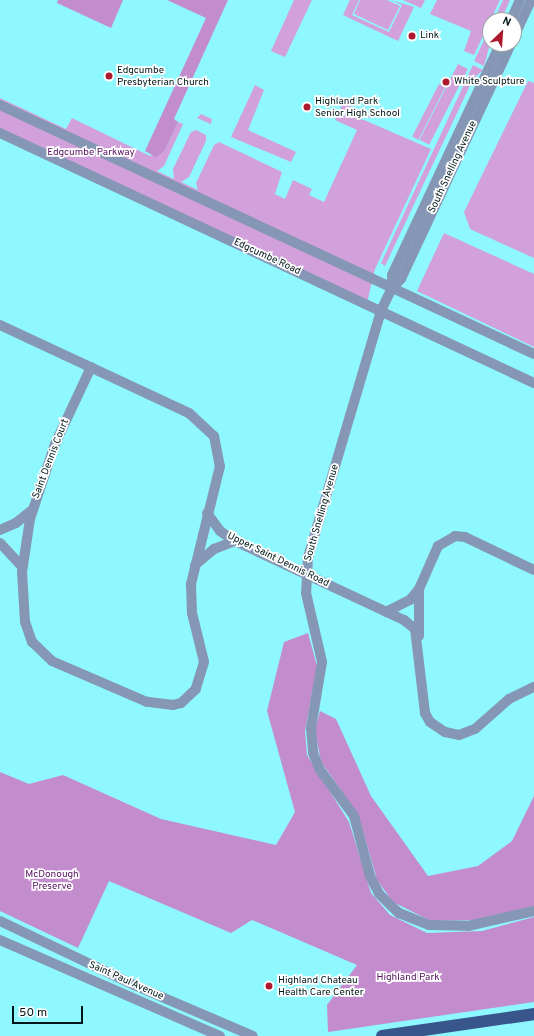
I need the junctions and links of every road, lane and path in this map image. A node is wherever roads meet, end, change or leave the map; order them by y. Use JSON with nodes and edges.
{"nodes":[{"id":1,"x":520,"y":0,"type":"edge"},
{"id":2,"x":531,"y":0,"type":"edge"},
{"id":3,"x":515,"y":12,"type":"edge"},
{"id":4,"x":522,"y":20,"type":"edge"},
{"id":5,"x":496,"y":52,"type":"edge"},
{"id":6,"x":507,"y":52,"type":"edge"},
{"id":7,"x":0,"y":105,"type":"edge"},
{"id":8,"x":0,"y":133,"type":"edge"},
{"id":9,"x":392,"y":288,"type":"junction"},
{"id":10,"x":381,"y":311,"type":"junction"},
{"id":11,"x":0,"y":325,"type":"edge"},
{"id":12,"x":534,"y":354,"type":"edge"},
{"id":13,"x":91,"y":367,"type":"junction"},
{"id":14,"x":534,"y":383,"type":"edge"},
{"id":15,"x":33,"y":509,"type":"junction"},
{"id":16,"x":207,"y":513,"type":"junction"},
{"id":17,"x":0,"y":530,"type":"edge"},
{"id":18,"x":235,"y":541,"type":"junction"},
{"id":19,"x":0,"y":542,"type":"edge"},
{"id":20,"x":22,"y":567,"type":"junction"},
{"id":21,"x":192,"y":568,"type":"junction"},
{"id":22,"x":534,"y":570,"type":"edge"},
{"id":23,"x":306,"y":575,"type":"junction"},
{"id":24,"x":419,"y":588,"type":"junction"},
{"id":25,"x":386,"y":612,"type":"junction"},
{"id":26,"x":419,"y":641,"type":"junction"},
{"id":27,"x":534,"y":687,"type":"edge"},
{"id":28,"x":534,"y":911,"type":"edge"},
{"id":29,"x":0,"y":921,"type":"edge"},
{"id":30,"x":0,"y":940,"type":"edge"},
{"id":31,"x":534,"y":1014,"type":"edge"},
{"id":32,"x":220,"y":1036,"type":"edge"},
{"id":33,"x":253,"y":1036,"type":"edge"},
{"id":34,"x":382,"y":1036,"type":"edge"}],
"edges":[{"from":1,"to":3,"type":"street"},
{"from":2,"to":4,"type":"street"},
{"from":5,"to":9,"type":"street","name":"South Snelling Avenue"},
{"from":6,"to":9,"type":"street","name":"South Snelling Avenue"},
{"from":7,"to":9,"type":"street"},
{"from":8,"to":10,"type":"street","name":"Edgcumbe Road"},
{"from":9,"to":10,"type":"street","name":"South Snelling Avenue"},
{"from":9,"to":12,"type":"street"},
{"from":10,"to":14,"type":"street","name":"Edgcumbe Road"},
{"from":10,"to":23,"type":"street","name":"South Snelling Avenue"},
{"from":11,"to":13,"type":"street"},
{"from":13,"to":15,"type":"street","name":"Saint Dennis Court"},
{"from":13,"to":16,"type":"street"},
{"from":15,"to":17,"type":"street"},
{"from":15,"to":20,"type":"street","name":"Saint Dennis Court"},
{"from":16,"to":18,"type":"street","name":"Upper Saint Dennis Road"},
{"from":16,"to":21,"type":"street","name":"Saint Dennis Court"},
{"from":18,"to":21,"type":"street"},
{"from":18,"to":23,"type":"street","name":"Upper Saint Dennis Road"},
{"from":19,"to":20,"type":"street"},
{"from":20,"to":21,"type":"street","name":"Saint Dennis Court"},
{"from":22,"to":24,"type":"street"},
{"from":23,"to":25,"type":"street","name":"Upper Saint Dennis Road"},
{"from":23,"to":28,"type":"street","name":"South Snelling Avenue"},
{"from":24,"to":25,"type":"street"},
{"from":24,"to":26,"type":"street"},
{"from":25,"to":26,"type":"street","name":"Upper Saint Dennis Road"},
{"from":26,"to":27,"type":"street"},
{"from":29,"to":33,"type":"street","name":"Saint Paul Avenue"},
{"from":30,"to":32,"type":"street","name":"Saint Paul Avenue"},
{"from":31,"to":34,"type":"main road"}]}
